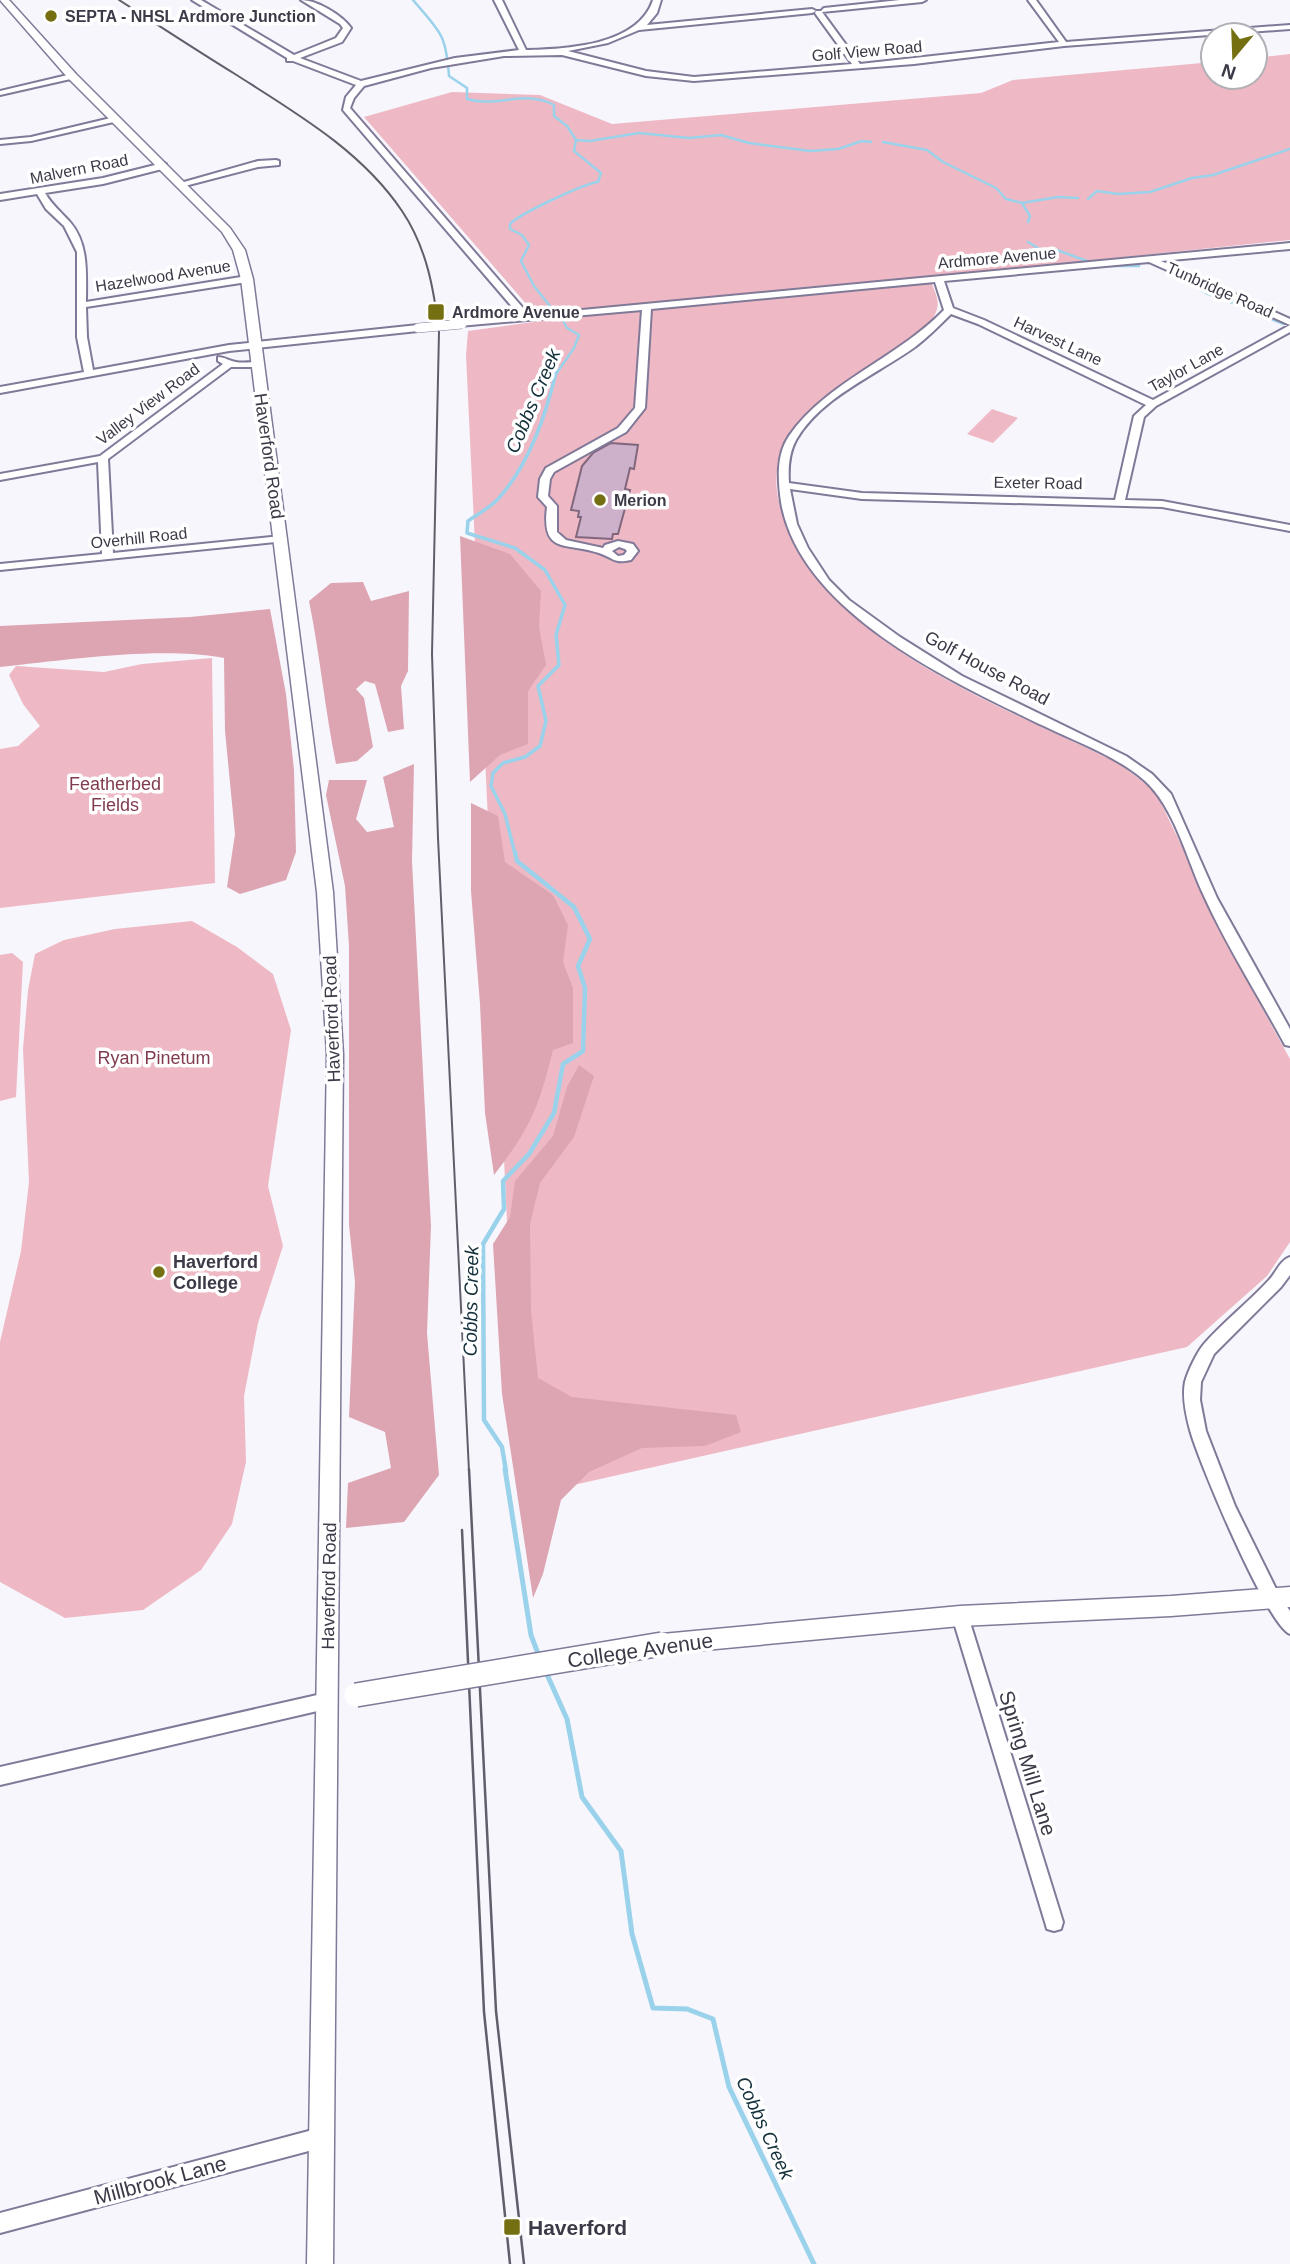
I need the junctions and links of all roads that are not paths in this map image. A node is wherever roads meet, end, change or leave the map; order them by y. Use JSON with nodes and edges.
{"nodes":[{"id":1,"x":4,"y":0,"type":"edge"},
{"id":2,"x":196,"y":0,"type":"edge"},
{"id":3,"x":305,"y":0,"type":"edge"},
{"id":4,"x":657,"y":0,"type":"edge"},
{"id":5,"x":810,"y":0,"type":"edge"},
{"id":6,"x":922,"y":0,"type":"edge"},
{"id":7,"x":1032,"y":0,"type":"edge"},
{"id":8,"x":501,"y":1,"type":"edge"},
{"id":9,"x":818,"y":10,"type":"junction"},
{"id":10,"x":648,"y":20,"type":"junction"},
{"id":11,"x":661,"y":26,"type":"junction"},
{"id":12,"x":1290,"y":27,"type":"edge"},
{"id":13,"x":638,"y":28,"type":"junction"},
{"id":14,"x":591,"y":44,"type":"junction"},
{"id":15,"x":1063,"y":44,"type":"junction"},
{"id":16,"x":552,"y":52,"type":"junction"},
{"id":17,"x":524,"y":53,"type":"junction"},
{"id":18,"x":584,"y":57,"type":"junction"},
{"id":19,"x":290,"y":59,"type":"junction"},
{"id":20,"x":858,"y":66,"type":"junction"},
{"id":21,"x":72,"y":76,"type":"junction"},
{"id":22,"x":360,"y":84,"type":"junction"},
{"id":23,"x":0,"y":93,"type":"edge"},
{"id":24,"x":115,"y":119,"type":"junction"},
{"id":25,"x":0,"y":142,"type":"edge"},
{"id":26,"x":276,"y":163,"type":"dead end"},
{"id":27,"x":163,"y":166,"type":"junction"},
{"id":28,"x":181,"y":184,"type":"junction"},
{"id":29,"x":40,"y":192,"type":"junction"},
{"id":30,"x":0,"y":197,"type":"edge"},
{"id":31,"x":1290,"y":246,"type":"edge"},
{"id":32,"x":1150,"y":259,"type":"junction"},
{"id":33,"x":247,"y":279,"type":"junction"},
{"id":34,"x":939,"y":279,"type":"junction"},
{"id":35,"x":83,"y":305,"type":"junction"},
{"id":36,"x":647,"y":307,"type":"junction"},
{"id":37,"x":949,"y":310,"type":"junction"},
{"id":38,"x":526,"y":318,"type":"junction"},
{"id":39,"x":1290,"y":322,"type":"edge"},
{"id":40,"x":1290,"y":328,"type":"edge"},
{"id":41,"x":254,"y":345,"type":"junction"},
{"id":42,"x":218,"y":350,"type":"junction"},
{"id":43,"x":229,"y":364,"type":"junction"},
{"id":44,"x":256,"y":364,"type":"junction"},
{"id":45,"x":89,"y":374,"type":"junction"},
{"id":46,"x":0,"y":390,"type":"edge"},
{"id":47,"x":1153,"y":404,"type":"junction"},
{"id":48,"x":103,"y":458,"type":"junction"},
{"id":49,"x":0,"y":477,"type":"edge"},
{"id":50,"x":784,"y":485,"type":"junction"},
{"id":51,"x":1120,"y":501,"type":"junction"},
{"id":52,"x":1290,"y":528,"type":"edge"},
{"id":53,"x":281,"y":539,"type":"junction"},
{"id":54,"x":607,"y":551,"type":"dead end"},
{"id":55,"x":108,"y":557,"type":"junction"},
{"id":56,"x":0,"y":566,"type":"edge"},
{"id":57,"x":1290,"y":1041,"type":"edge"},
{"id":58,"x":1290,"y":1263,"type":"edge"},
{"id":59,"x":1281,"y":1599,"type":"edge"},
{"id":60,"x":960,"y":1616,"type":"junction"},
{"id":61,"x":1290,"y":1626,"type":"edge"},
{"id":62,"x":326,"y":1701,"type":"junction"},
{"id":63,"x":0,"y":1776,"type":"edge"},
{"id":64,"x":1054,"y":1923,"type":"dead end"},
{"id":65,"x":320,"y":2138,"type":"junction"},
{"id":66,"x":0,"y":2222,"type":"edge"},
{"id":67,"x":320,"y":2264,"type":"edge"}],
"edges":[{"from":1,"to":21,"type":"main road","name":"Haverford Road"},
{"from":2,"to":19,"type":"street"},
{"from":3,"to":19,"type":"street"},
{"from":4,"to":10,"type":"street"},
{"from":5,"to":9,"type":"street"},
{"from":6,"to":9,"type":"street"},
{"from":7,"to":15,"type":"street"},
{"from":8,"to":17,"type":"street"},
{"from":9,"to":11,"type":"street"},
{"from":9,"to":20,"type":"street"},
{"from":10,"to":11,"type":"street"},
{"from":10,"to":13,"type":"street"},
{"from":11,"to":13,"type":"street"},
{"from":12,"to":15,"type":"street","name":"Golf View Road"},
{"from":13,"to":14,"type":"street"},
{"from":14,"to":16,"type":"street"},
{"from":14,"to":18,"type":"street"},
{"from":15,"to":20,"type":"street","name":"Golf View Road"},
{"from":16,"to":17,"type":"street","name":"Golf View Road"},
{"from":16,"to":18,"type":"street","name":"Golf View Road"},
{"from":17,"to":22,"type":"street","name":"Golf View Road"},
{"from":18,"to":20,"type":"street","name":"Golf View Road"},
{"from":19,"to":22,"type":"street"},
{"from":21,"to":23,"type":"street"},
{"from":21,"to":24,"type":"main road","name":"Haverford Road"},
{"from":22,"to":38,"type":"street"},
{"from":24,"to":25,"type":"street"},
{"from":24,"to":27,"type":"main road","name":"Haverford Road"},
{"from":26,"to":28,"type":"street"},
{"from":27,"to":28,"type":"main road","name":"Haverford Road"},
{"from":27,"to":29,"type":"street","name":"Malvern Road"},
{"from":28,"to":33,"type":"main road","name":"Haverford Road"},
{"from":29,"to":30,"type":"street","name":"Malvern Road"},
{"from":29,"to":35,"type":"street"},
{"from":31,"to":32,"type":"street","name":"Ardmore Avenue"},
{"from":32,"to":34,"type":"street","name":"Ardmore Avenue"},
{"from":32,"to":39,"type":"street","name":"Tunbridge Road"},
{"from":33,"to":35,"type":"street","name":"Hazelwood Avenue"},
{"from":33,"to":41,"type":"main road","name":"Haverford Road"},
{"from":34,"to":36,"type":"street","name":"Ardmore Avenue"},
{"from":34,"to":37,"type":"street"},
{"from":35,"to":45,"type":"street"},
{"from":36,"to":38,"type":"street","name":"Ardmore Avenue"},
{"from":36,"to":54,"type":"street"},
{"from":37,"to":47,"type":"street","name":"Harvest Lane"},
{"from":37,"to":50,"type":"street","name":"Golf House Road"},
{"from":38,"to":41,"type":"street","name":"Ardmore Avenue","bridge":true},
{"from":40,"to":47,"type":"street","name":"Taylor Lane"},
{"from":41,"to":42,"type":"street","name":"Ardmore Avenue"},
{"from":41,"to":44,"type":"main road","name":"Haverford Road"},
{"from":42,"to":43,"type":"street"},
{"from":42,"to":45,"type":"street","name":"Ardmore Avenue"},
{"from":43,"to":44,"type":"street"},
{"from":43,"to":48,"type":"street","name":"Valley View Road"},
{"from":44,"to":53,"type":"main road","name":"Haverford Road"},
{"from":45,"to":46,"type":"street","name":"Ardmore Avenue"},
{"from":47,"to":51,"type":"street","name":"Taylor Lane"},
{"from":48,"to":49,"type":"street","name":"Valley View Road"},
{"from":48,"to":55,"type":"street"},
{"from":50,"to":51,"type":"street","name":"Exeter Road"},
{"from":50,"to":57,"type":"street","name":"Golf House Road"},
{"from":51,"to":52,"type":"street","name":"Exeter Road"},
{"from":53,"to":55,"type":"street","name":"Overhill Road"},
{"from":53,"to":62,"type":"main road","name":"Haverford Road"},
{"from":55,"to":56,"type":"street","name":"Overhill Road"},
{"from":58,"to":59,"type":"street"},
{"from":59,"to":60,"type":"main road","name":"College Avenue"},
{"from":59,"to":61,"type":"street"},
{"from":60,"to":62,"type":"main road","name":"College Avenue","bridge":true},
{"from":60,"to":64,"type":"street","name":"Spring Mill Lane"},
{"from":62,"to":63,"type":"street","name":"College Avenue"},
{"from":62,"to":65,"type":"main road","name":"Haverford Road"},
{"from":65,"to":66,"type":"street","name":"Millbrook Lane"},
{"from":65,"to":67,"type":"main road","name":"Haverford Road"}]}
